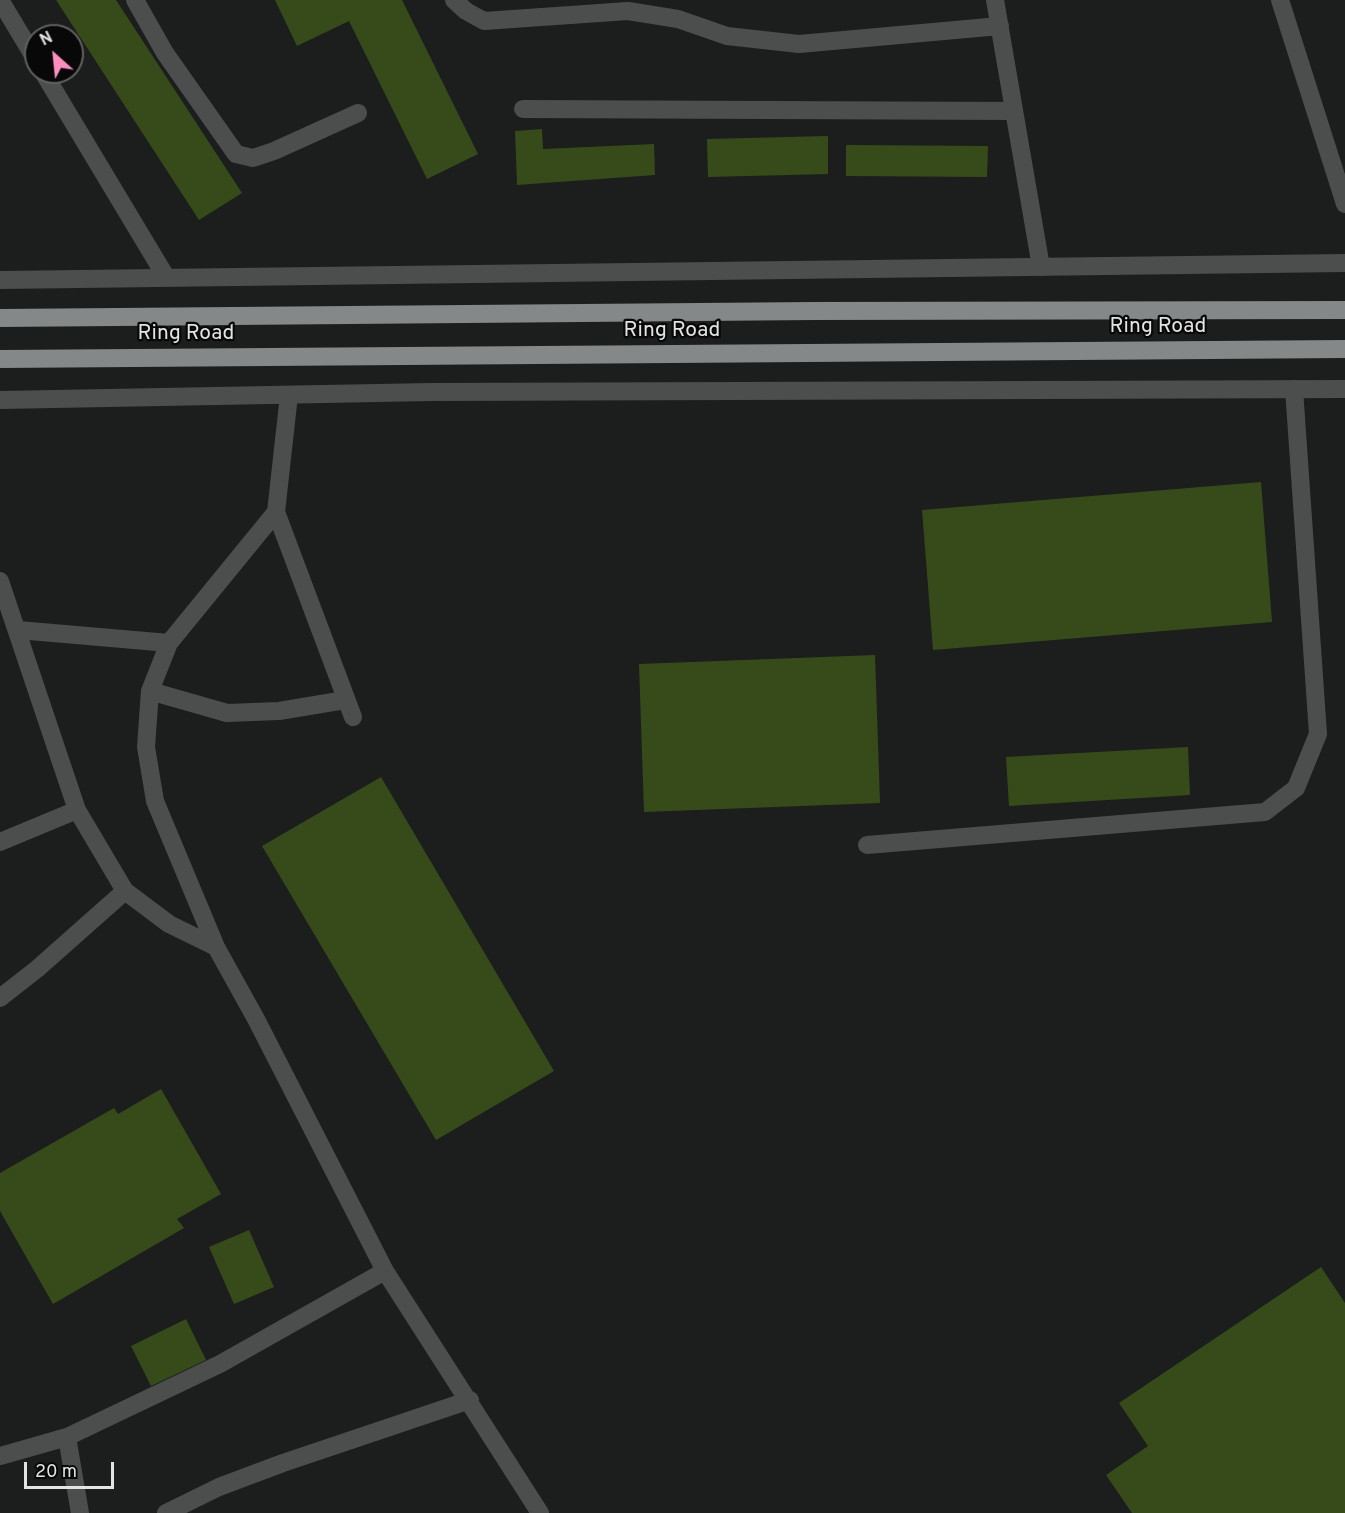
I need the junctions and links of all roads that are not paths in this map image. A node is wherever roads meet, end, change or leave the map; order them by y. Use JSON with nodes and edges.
{"nodes":[{"id":1,"x":0,"y":0,"type":"edge"},
{"id":2,"x":135,"y":0,"type":"edge"},
{"id":3,"x":454,"y":0,"type":"edge"},
{"id":4,"x":995,"y":0,"type":"edge"},
{"id":5,"x":1280,"y":0,"type":"edge"},
{"id":6,"x":1000,"y":26,"type":"junction"},
{"id":7,"x":24,"y":40,"type":"edge"},
{"id":8,"x":50,"y":84,"type":"edge"},
{"id":9,"x":523,"y":109,"type":"dead end"},
{"id":10,"x":1014,"y":111,"type":"junction"},
{"id":11,"x":358,"y":113,"type":"dead end"},
{"id":12,"x":1345,"y":204,"type":"edge"},
{"id":13,"x":1345,"y":263,"type":"edge"},
{"id":14,"x":1041,"y":267,"type":"junction"},
{"id":15,"x":166,"y":277,"type":"junction"},
{"id":16,"x":0,"y":280,"type":"edge"},
{"id":17,"x":1345,"y":310,"type":"edge"},
{"id":18,"x":0,"y":318,"type":"edge"},
{"id":19,"x":1345,"y":348,"type":"edge"},
{"id":20,"x":0,"y":359,"type":"edge"},
{"id":21,"x":1294,"y":389,"type":"junction"},
{"id":22,"x":1345,"y":389,"type":"edge"},
{"id":23,"x":289,"y":395,"type":"junction"},
{"id":24,"x":0,"y":400,"type":"edge"},
{"id":25,"x":276,"y":512,"type":"junction"},
{"id":26,"x":0,"y":581,"type":"edge"},
{"id":27,"x":18,"y":630,"type":"junction"},
{"id":28,"x":169,"y":643,"type":"junction"},
{"id":29,"x":150,"y":691,"type":"junction"},
{"id":30,"x":345,"y":700,"type":"junction"},
{"id":31,"x":353,"y":717,"type":"dead end"},
{"id":32,"x":77,"y":810,"type":"junction"},
{"id":33,"x":0,"y":842,"type":"edge"},
{"id":34,"x":867,"y":845,"type":"dead end"},
{"id":35,"x":125,"y":891,"type":"junction"},
{"id":36,"x":216,"y":947,"type":"junction"},
{"id":37,"x":0,"y":998,"type":"edge"},
{"id":38,"x":385,"y":1271,"type":"junction"},
{"id":39,"x":470,"y":1400,"type":"junction"},
{"id":40,"x":67,"y":1437,"type":"junction"},
{"id":41,"x":0,"y":1456,"type":"edge"},
{"id":42,"x":80,"y":1513,"type":"edge"},
{"id":43,"x":166,"y":1513,"type":"edge"},
{"id":44,"x":540,"y":1513,"type":"edge"}],
"edges":[{"from":1,"to":7,"type":"street"},
{"from":2,"to":11,"type":"street"},
{"from":3,"to":6,"type":"street"},
{"from":4,"to":6,"type":"street"},
{"from":5,"to":12,"type":"street"},
{"from":6,"to":10,"type":"street"},
{"from":8,"to":15,"type":"street"},
{"from":9,"to":10,"type":"street"},
{"from":10,"to":14,"type":"street"},
{"from":13,"to":14,"type":"street"},
{"from":14,"to":15,"type":"street"},
{"from":15,"to":16,"type":"street"},
{"from":17,"to":18,"type":"highway","name":"Ring Road"},
{"from":19,"to":20,"type":"highway","name":"Ring Road"},
{"from":21,"to":22,"type":"street"},
{"from":21,"to":23,"type":"street"},
{"from":21,"to":34,"type":"street"},
{"from":23,"to":24,"type":"street"},
{"from":23,"to":25,"type":"street"},
{"from":25,"to":28,"type":"street"},
{"from":25,"to":30,"type":"street"},
{"from":26,"to":27,"type":"street"},
{"from":27,"to":28,"type":"street"},
{"from":27,"to":32,"type":"street"},
{"from":28,"to":29,"type":"street"},
{"from":29,"to":30,"type":"street"},
{"from":29,"to":36,"type":"street"},
{"from":30,"to":31,"type":"street"},
{"from":32,"to":33,"type":"street"},
{"from":32,"to":35,"type":"street"},
{"from":35,"to":36,"type":"street"},
{"from":35,"to":37,"type":"street"},
{"from":36,"to":38,"type":"street"},
{"from":38,"to":39,"type":"street"},
{"from":38,"to":40,"type":"street"},
{"from":39,"to":43,"type":"street"},
{"from":39,"to":44,"type":"street"},
{"from":40,"to":41,"type":"street"},
{"from":40,"to":42,"type":"street"}]}
